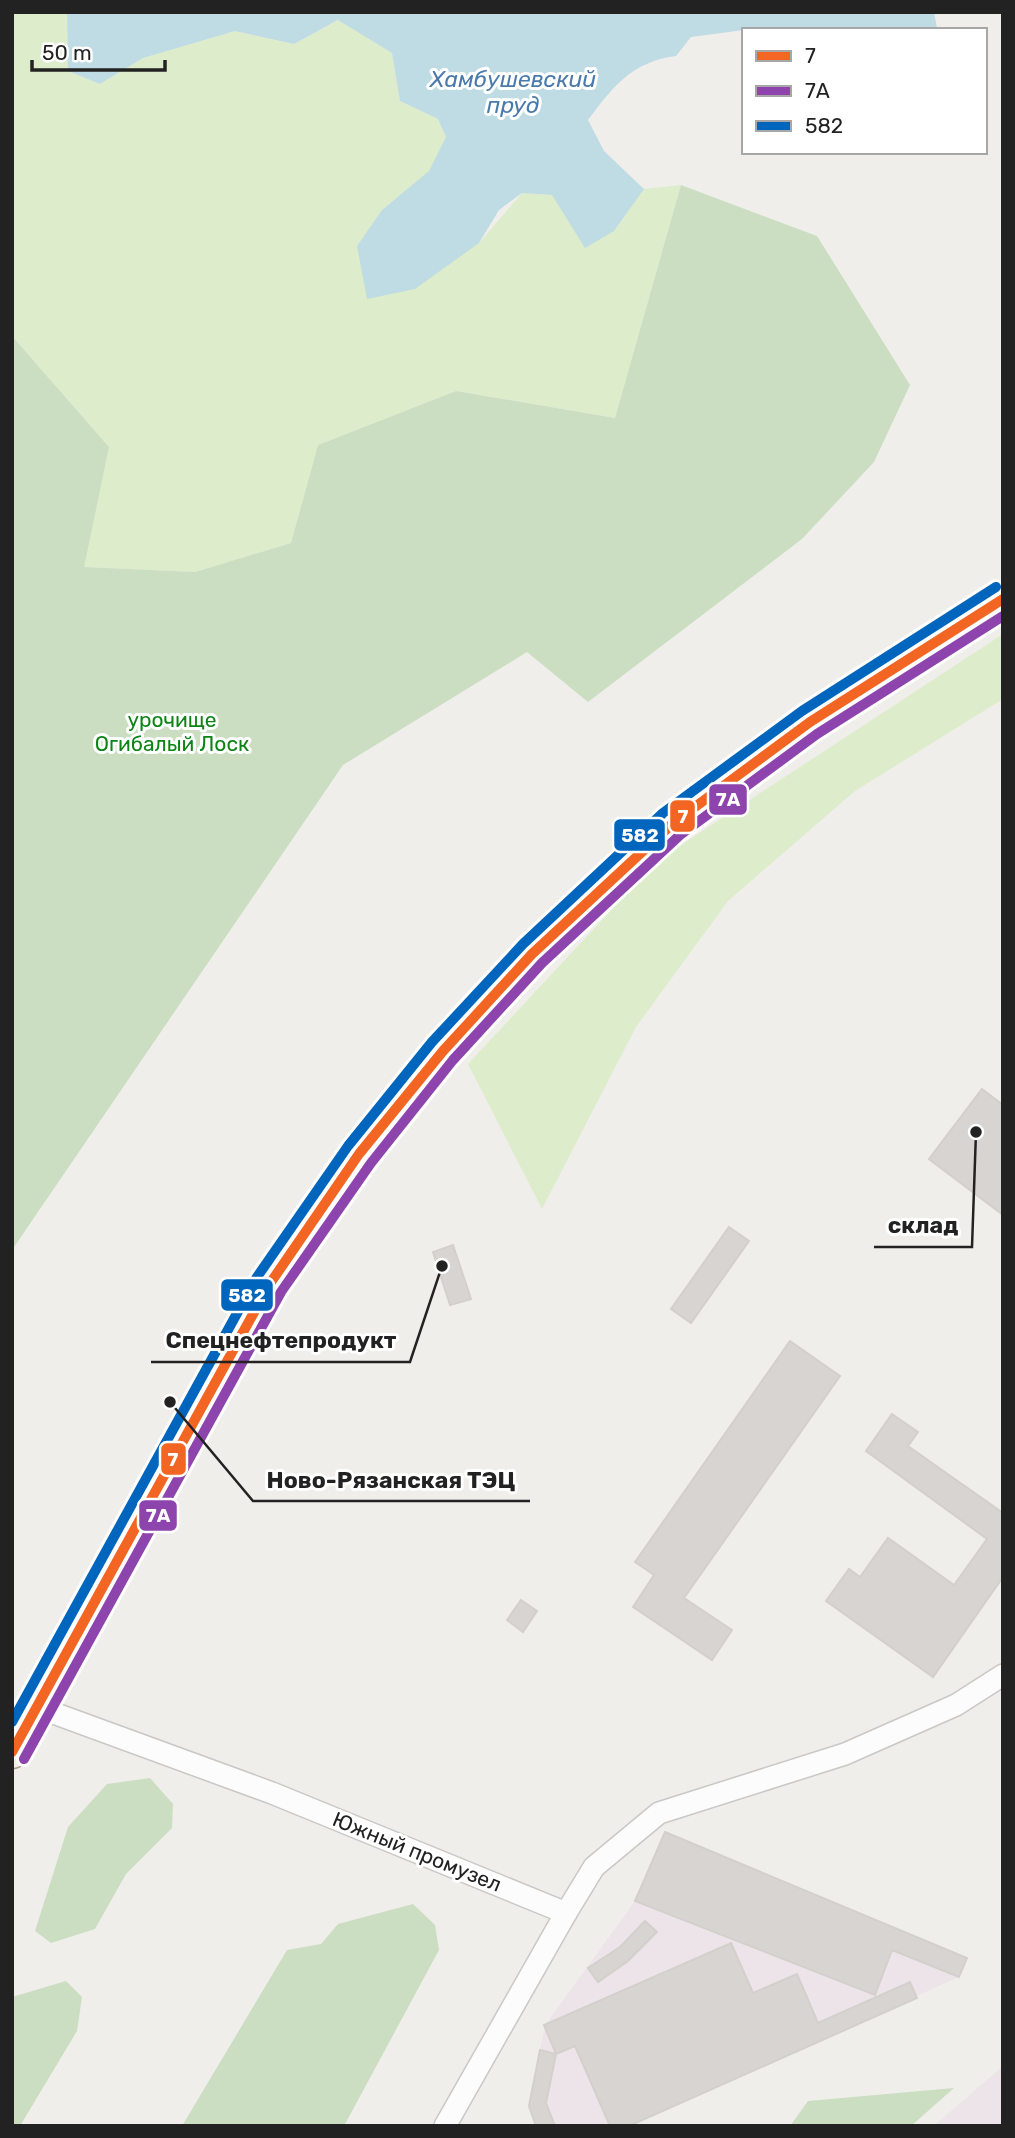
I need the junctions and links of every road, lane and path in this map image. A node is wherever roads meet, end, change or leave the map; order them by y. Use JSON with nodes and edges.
{"nodes":[{"id":1,"x":1003,"y":599,"type":"edge"},
{"id":2,"x":1003,"y":1675,"type":"edge"},
{"id":3,"x":37,"y":1707,"type":"junction"},
{"id":4,"x":12,"y":1752,"type":"edge"},
{"id":5,"x":566,"y":1913,"type":"junction"},
{"id":6,"x":445,"y":2126,"type":"edge"}],
"edges":[{"from":1,"to":3,"type":"main road"},
{"from":2,"to":5,"type":"street"},
{"from":3,"to":4,"type":"main road"},
{"from":3,"to":5,"type":"street","name":"Южный промузел"},
{"from":5,"to":6,"type":"street"}]}
